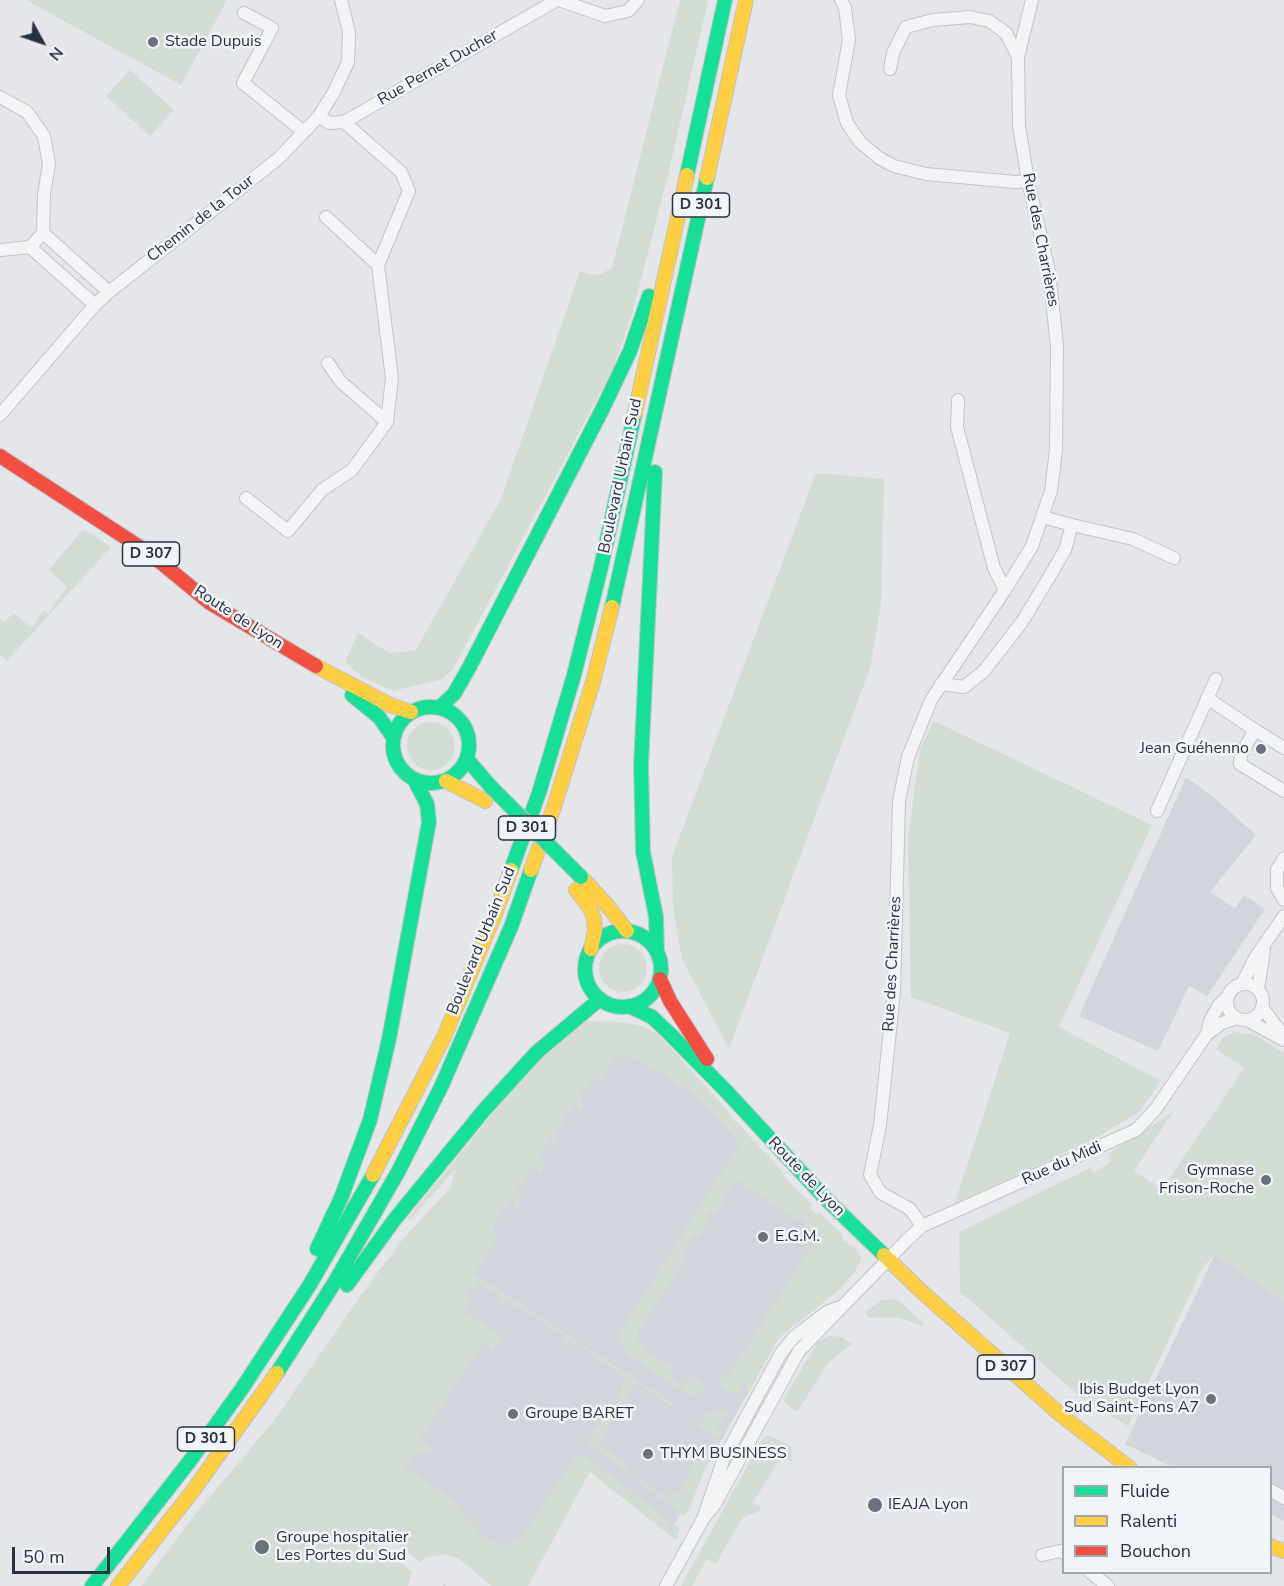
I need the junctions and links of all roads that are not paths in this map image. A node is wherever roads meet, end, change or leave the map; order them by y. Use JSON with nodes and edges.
{"nodes":[{"id":1,"x":341,"y":0,"type":"edge"},
{"id":2,"x":558,"y":0,"type":"edge"},
{"id":3,"x":638,"y":0,"type":"edge"},
{"id":4,"x":725,"y":0,"type":"edge"},
{"id":5,"x":746,"y":0,"type":"edge"},
{"id":6,"x":841,"y":0,"type":"edge"},
{"id":7,"x":1032,"y":0,"type":"edge"},
{"id":8,"x":244,"y":13,"type":"dead end"},
{"id":9,"x":1018,"y":57,"type":"junction"},
{"id":10,"x":890,"y":69,"type":"dead end"},
{"id":11,"x":0,"y":97,"type":"edge"},
{"id":12,"x":319,"y":116,"type":"junction"},
{"id":13,"x":344,"y":122,"type":"junction"},
{"id":14,"x":304,"y":132,"type":"junction"},
{"id":15,"x":1028,"y":181,"type":"junction"},
{"id":16,"x":326,"y":217,"type":"dead end"},
{"id":17,"x":44,"y":232,"type":"junction"},
{"id":18,"x":30,"y":248,"type":"junction"},
{"id":19,"x":0,"y":250,"type":"edge"},
{"id":20,"x":378,"y":265,"type":"junction"},
{"id":21,"x":665,"y":276,"type":"junction"},
{"id":22,"x":109,"y":292,"type":"junction"},
{"id":23,"x":95,"y":305,"type":"junction"},
{"id":24,"x":328,"y":363,"type":"dead end"},
{"id":25,"x":958,"y":400,"type":"dead end"},
{"id":26,"x":657,"y":411,"type":"junction"},
{"id":27,"x":0,"y":415,"type":"edge"},
{"id":28,"x":387,"y":422,"type":"junction"},
{"id":29,"x":0,"y":456,"type":"edge"},
{"id":30,"x":246,"y":498,"type":"dead end"},
{"id":31,"x":1043,"y":517,"type":"junction"},
{"id":32,"x":1072,"y":525,"type":"junction"},
{"id":33,"x":1174,"y":558,"type":"dead end"},
{"id":34,"x":1005,"y":590,"type":"junction"},
{"id":35,"x":298,"y":657,"type":"junction"},
{"id":36,"x":1216,"y":679,"type":"dead end"},
{"id":37,"x":941,"y":684,"type":"junction"},
{"id":38,"x":1207,"y":698,"type":"junction"},
{"id":39,"x":439,"y":708,"type":"junction"},
{"id":40,"x":411,"y":712,"type":"junction"},
{"id":41,"x":1255,"y":730,"type":"junction"},
{"id":42,"x":393,"y":737,"type":"junction"},
{"id":43,"x":1284,"y":748,"type":"edge"},
{"id":44,"x":467,"y":759,"type":"junction"},
{"id":45,"x":415,"y":781,"type":"junction"},
{"id":46,"x":446,"y":781,"type":"junction"},
{"id":47,"x":1284,"y":791,"type":"edge"},
{"id":48,"x":489,"y":806,"type":"dead end"},
{"id":49,"x":1157,"y":811,"type":"dead end"},
{"id":50,"x":510,"y":826,"type":"dead end"},
{"id":51,"x":1284,"y":858,"type":"edge"},
{"id":52,"x":578,"y":884,"type":"junction"},
{"id":53,"x":1284,"y":900,"type":"edge"},
{"id":54,"x":1284,"y":916,"type":"edge"},
{"id":55,"x":627,"y":931,"type":"junction"},
{"id":56,"x":1265,"y":945,"type":"junction"},
{"id":57,"x":591,"y":949,"type":"junction"},
{"id":58,"x":657,"y":952,"type":"junction"},
{"id":59,"x":660,"y":979,"type":"junction"},
{"id":60,"x":1242,"y":984,"type":"junction"},
{"id":61,"x":1258,"y":989,"type":"junction"},
{"id":62,"x":1228,"y":996,"type":"junction"},
{"id":63,"x":600,"y":999,"type":"junction"},
{"id":64,"x":628,"y":1006,"type":"junction"},
{"id":65,"x":1262,"y":1007,"type":"junction"},
{"id":66,"x":1242,"y":1019,"type":"junction"},
{"id":67,"x":1207,"y":1034,"type":"junction"},
{"id":68,"x":1284,"y":1039,"type":"edge"},
{"id":69,"x":727,"y":1092,"type":"junction"},
{"id":70,"x":922,"y":1226,"type":"junction"},
{"id":71,"x":888,"y":1258,"type":"junction"},
{"id":72,"x":277,"y":1338,"type":"junction"},
{"id":73,"x":280,"y":1369,"type":"junction"},
{"id":74,"x":1129,"y":1466,"type":"edge"},
{"id":75,"x":1062,"y":1552,"type":"edge"},
{"id":76,"x":1042,"y":1555,"type":"dead end"},
{"id":77,"x":1093,"y":1574,"type":"edge"},
{"id":78,"x":666,"y":1584,"type":"edge"},
{"id":79,"x":92,"y":1586,"type":"edge"},
{"id":80,"x":118,"y":1586,"type":"edge"},
{"id":81,"x":1108,"y":1586,"type":"edge"}],
"edges":[{"from":1,"to":12,"type":"street","name":"Chemin de la Tour"},
{"from":2,"to":3,"type":"street"},
{"from":2,"to":13,"type":"street","name":"Rue Pernet Ducher"},
{"from":4,"to":21,"type":"main road","name":"Boulevard Urbain Sud","number":"D 301"},
{"from":5,"to":26,"type":"main road","name":"Boulevard Urbain Sud","number":"D 301"},
{"from":6,"to":15,"type":"street"},
{"from":7,"to":9,"type":"street","name":"Rue des Charrières"},
{"from":8,"to":14,"type":"street"},
{"from":9,"to":10,"type":"street"},
{"from":9,"to":15,"type":"street","name":"Rue des Charrières"},
{"from":11,"to":17,"type":"street"},
{"from":12,"to":13,"type":"street"},
{"from":12,"to":14,"type":"street","name":"Chemin de la Tour"},
{"from":13,"to":20,"type":"street"},
{"from":14,"to":22,"type":"street","name":"Chemin de la Tour"},
{"from":15,"to":31,"type":"street","name":"Rue des Charrières"},
{"from":16,"to":20,"type":"street"},
{"from":17,"to":18,"type":"street"},
{"from":17,"to":22,"type":"street"},
{"from":18,"to":19,"type":"street"},
{"from":18,"to":23,"type":"street"},
{"from":20,"to":28,"type":"street"},
{"from":21,"to":39,"type":"main road"},
{"from":21,"to":72,"type":"main road","name":"Boulevard Urbain Sud","number":"D 301"},
{"from":22,"to":23,"type":"street","name":"Chemin de la Tour"},
{"from":23,"to":27,"type":"street","name":"Chemin de la Tour"},
{"from":24,"to":28,"type":"street"},
{"from":25,"to":34,"type":"street"},
{"from":26,"to":58,"type":"main road"},
{"from":26,"to":73,"type":"main road","name":"Boulevard Urbain Sud","number":"D 301"},
{"from":28,"to":30,"type":"street"},
{"from":29,"to":35,"type":"main road","name":"Route de Lyon","number":"D 307"},
{"from":31,"to":32,"type":"street"},
{"from":31,"to":34,"type":"street","name":"Rue des Charrières"},
{"from":32,"to":33,"type":"street"},
{"from":32,"to":37,"type":"street"},
{"from":34,"to":37,"type":"street","name":"Rue des Charrières"},
{"from":35,"to":40,"type":"main road","name":"Route de Lyon","number":"D 307"},
{"from":35,"to":42,"type":"main road","name":"Route de Lyon","number":"D 307"},
{"from":36,"to":38,"type":"street"},
{"from":37,"to":70,"type":"street","name":"Rue des Charrières"},
{"from":38,"to":41,"type":"street"},
{"from":38,"to":49,"type":"street"},
{"from":39,"to":40,"type":"main road"},
{"from":39,"to":44,"type":"main road"},
{"from":40,"to":42,"type":"main road"},
{"from":41,"to":43,"type":"street"},
{"from":41,"to":47,"type":"street"},
{"from":42,"to":45,"type":"main road"},
{"from":44,"to":46,"type":"main road"},
{"from":44,"to":52,"type":"main road","bridge":true},
{"from":45,"to":46,"type":"main road"},
{"from":45,"to":72,"type":"main road"},
{"from":46,"to":48,"type":"main road"},
{"from":50,"to":52,"type":"main road"},
{"from":51,"to":53,"type":"street"},
{"from":52,"to":55,"type":"main road"},
{"from":52,"to":57,"type":"main road"},
{"from":54,"to":56,"type":"street"},
{"from":55,"to":57,"type":"main road"},
{"from":55,"to":58,"type":"main road"},
{"from":56,"to":60,"type":"street"},
{"from":56,"to":61,"type":"street"},
{"from":57,"to":63,"type":"main road"},
{"from":58,"to":59,"type":"main road"},
{"from":59,"to":64,"type":"main road"},
{"from":59,"to":69,"type":"main road","name":"Route de Lyon","number":"D 307"},
{"from":60,"to":61,"type":"street"},
{"from":60,"to":62,"type":"street"},
{"from":61,"to":65,"type":"street"},
{"from":62,"to":66,"type":"street"},
{"from":62,"to":67,"type":"street","name":"Rue du Midi"},
{"from":63,"to":64,"type":"main road"},
{"from":63,"to":73,"type":"main road"},
{"from":64,"to":69,"type":"main road","name":"Route de Lyon","number":"D 307"},
{"from":65,"to":66,"type":"street"},
{"from":65,"to":68,"type":"street"},
{"from":66,"to":67,"type":"street","name":"Rue du Midi"},
{"from":66,"to":68,"type":"street"},
{"from":67,"to":70,"type":"street","name":"Rue du Midi"},
{"from":69,"to":71,"type":"main road","name":"Route de Lyon","number":"D 307"},
{"from":70,"to":71,"type":"street","name":"Rue du Midi"},
{"from":71,"to":74,"type":"main road","number":"D 307"},
{"from":71,"to":78,"type":"street","name":"Rue du Midi"},
{"from":72,"to":79,"type":"main road","name":"Boulevard Urbain Sud","number":"D 301"},
{"from":73,"to":80,"type":"main road","name":"Boulevard Urbain Sud","number":"D 301"},
{"from":75,"to":76,"type":"street"},
{"from":77,"to":81,"type":"street"}]}
